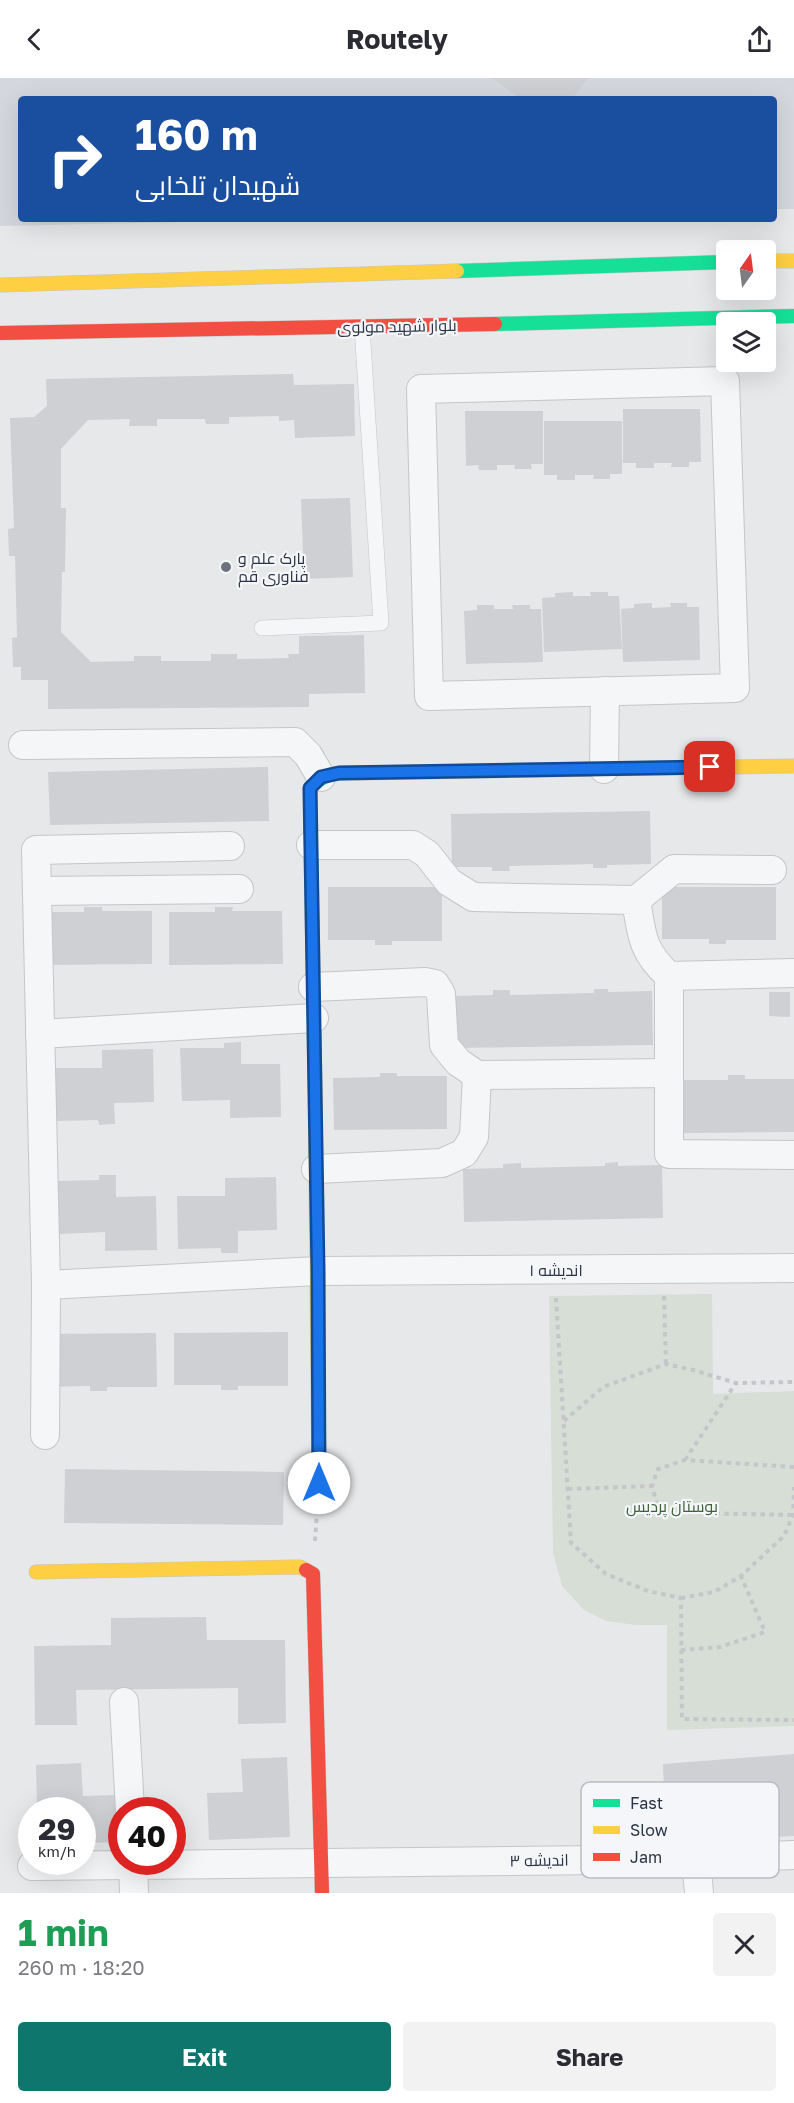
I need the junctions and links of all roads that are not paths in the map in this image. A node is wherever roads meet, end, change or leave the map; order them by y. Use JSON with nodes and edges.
{"nodes":[{"id":1,"x":776,"y":261,"type":"edge"},
{"id":2,"x":794,"y":261,"type":"edge"},
{"id":3,"x":716,"y":262,"type":"edge"},
{"id":4,"x":0,"y":285,"type":"edge"},
{"id":5,"x":794,"y":316,"type":"edge"},
{"id":6,"x":362,"y":327,"type":"junction"},
{"id":7,"x":0,"y":333,"type":"edge"},
{"id":8,"x":262,"y":628,"type":"dead end"},
{"id":9,"x":605,"y":691,"type":"junction"},
{"id":10,"x":23,"y":745,"type":"dead end"},
{"id":11,"x":794,"y":766,"type":"edge"},
{"id":12,"x":604,"y":769,"type":"junction"},
{"id":13,"x":321,"y":777,"type":"junction"},
{"id":14,"x":311,"y":844,"type":"junction"},
{"id":15,"x":230,"y":846,"type":"dead end"},
{"id":16,"x":772,"y":870,"type":"dead end"},
{"id":17,"x":239,"y":889,"type":"dead end"},
{"id":18,"x":37,"y":891,"type":"junction"},
{"id":19,"x":636,"y":900,"type":"junction"},
{"id":20,"x":794,"y":973,"type":"edge"},
{"id":21,"x":669,"y":976,"type":"junction"},
{"id":22,"x":313,"y":987,"type":"junction"},
{"id":23,"x":314,"y":1018,"type":"junction"},
{"id":24,"x":40,"y":1034,"type":"junction"},
{"id":25,"x":669,"y":1073,"type":"junction"},
{"id":26,"x":477,"y":1075,"type":"junction"},
{"id":27,"x":794,"y":1155,"type":"edge"},
{"id":28,"x":316,"y":1169,"type":"junction"},
{"id":29,"x":794,"y":1268,"type":"edge"},
{"id":30,"x":318,"y":1271,"type":"junction"},
{"id":31,"x":46,"y":1285,"type":"junction"},
{"id":32,"x":45,"y":1435,"type":"dead end"},
{"id":33,"x":319,"y":1483,"type":"road end"},
{"id":34,"x":36,"y":1572,"type":"dead end"},
{"id":35,"x":123,"y":1701,"type":"dead end"},
{"id":36,"x":129,"y":1797,"type":"edge"},
{"id":37,"x":794,"y":1855,"type":"edge"},
{"id":38,"x":779,"y":1856,"type":"edge"},
{"id":39,"x":581,"y":1860,"type":"edge"},
{"id":40,"x":321,"y":1862,"type":"junction"},
{"id":41,"x":186,"y":1863,"type":"edge"},
{"id":42,"x":133,"y":1875,"type":"edge"},
{"id":43,"x":698,"y":1878,"type":"edge"},
{"id":44,"x":134,"y":1893,"type":"edge"},
{"id":45,"x":322,"y":1893,"type":"edge"},
{"id":46,"x":699,"y":1893,"type":"edge"}],
"edges":[{"from":1,"to":2,"type":"street"},
{"from":3,"to":4,"type":"street"},
{"from":5,"to":6,"type":"street","name":"بلوار شهید مولوی"},
{"from":6,"to":7,"type":"street","name":"بلوار شهید مولوی"},
{"from":6,"to":8,"type":"lane"},
{"from":9,"to":9,"type":"street"},
{"from":9,"to":12,"type":"street"},
{"from":10,"to":13,"type":"street"},
{"from":11,"to":12,"type":"street"},
{"from":12,"to":13,"type":"street"},
{"from":13,"to":14,"type":"street"},
{"from":14,"to":19,"type":"street"},
{"from":14,"to":22,"type":"street"},
{"from":15,"to":18,"type":"street"},
{"from":16,"to":19,"type":"street"},
{"from":17,"to":18,"type":"street"},
{"from":18,"to":24,"type":"street"},
{"from":19,"to":21,"type":"street"},
{"from":20,"to":21,"type":"street"},
{"from":21,"to":25,"type":"street"},
{"from":22,"to":23,"type":"street"},
{"from":22,"to":26,"type":"street"},
{"from":23,"to":24,"type":"street"},
{"from":23,"to":28,"type":"street"},
{"from":24,"to":31,"type":"street"},
{"from":25,"to":26,"type":"street"},
{"from":25,"to":27,"type":"street"},
{"from":26,"to":28,"type":"street"},
{"from":28,"to":30,"type":"street"},
{"from":29,"to":30,"type":"street","name":"اندیشه ۱"},
{"from":30,"to":31,"type":"street","name":"اندیشه ۱"},
{"from":30,"to":33,"type":"street"},
{"from":31,"to":32,"type":"street"},
{"from":34,"to":40,"type":"street"},
{"from":35,"to":36,"type":"street"},
{"from":37,"to":38,"type":"street","name":"اندیشه ۳"},
{"from":39,"to":40,"type":"street","name":"اندیشه ۳"},
{"from":40,"to":41,"type":"street","name":"اندیشه ۳"},
{"from":40,"to":45,"type":"street"},
{"from":42,"to":44,"type":"street"},
{"from":43,"to":46,"type":"street"}]}
